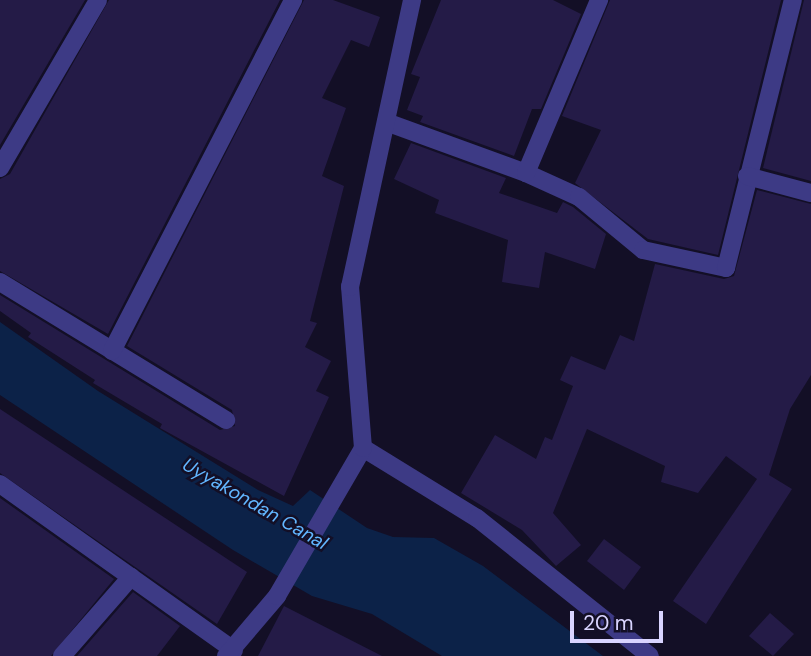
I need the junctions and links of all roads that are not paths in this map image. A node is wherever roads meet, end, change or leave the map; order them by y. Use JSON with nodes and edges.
{"nodes":[{"id":1,"x":98,"y":0,"type":"edge"},
{"id":2,"x":293,"y":0,"type":"edge"},
{"id":3,"x":412,"y":0,"type":"edge"},
{"id":4,"x":598,"y":0,"type":"edge"},
{"id":5,"x":793,"y":0,"type":"edge"},
{"id":6,"x":386,"y":122,"type":"junction"},
{"id":7,"x":0,"y":167,"type":"edge"},
{"id":8,"x":526,"y":173,"type":"junction"},
{"id":9,"x":747,"y":176,"type":"junction"},
{"id":10,"x":811,"y":193,"type":"edge"},
{"id":11,"x":0,"y":282,"type":"edge"},
{"id":12,"x":112,"y":351,"type":"junction"},
{"id":13,"x":226,"y":420,"type":"dead end"},
{"id":14,"x":363,"y":448,"type":"junction"},
{"id":15,"x":0,"y":484,"type":"edge"},
{"id":16,"x":131,"y":577,"type":"junction"},
{"id":17,"x":230,"y":653,"type":"edge"},
{"id":18,"x":62,"y":656,"type":"edge"},
{"id":19,"x":650,"y":656,"type":"edge"}],
"edges":[{"from":1,"to":7,"type":"street"},
{"from":2,"to":12,"type":"street"},
{"from":3,"to":6,"type":"street"},
{"from":4,"to":8,"type":"street"},
{"from":5,"to":9,"type":"street"},
{"from":6,"to":8,"type":"street"},
{"from":6,"to":14,"type":"street"},
{"from":8,"to":9,"type":"street"},
{"from":9,"to":10,"type":"street"},
{"from":11,"to":12,"type":"street"},
{"from":12,"to":13,"type":"street"},
{"from":14,"to":17,"type":"street"},
{"from":14,"to":19,"type":"street"},
{"from":15,"to":16,"type":"street"},
{"from":16,"to":17,"type":"street"},
{"from":16,"to":18,"type":"street"}]}
